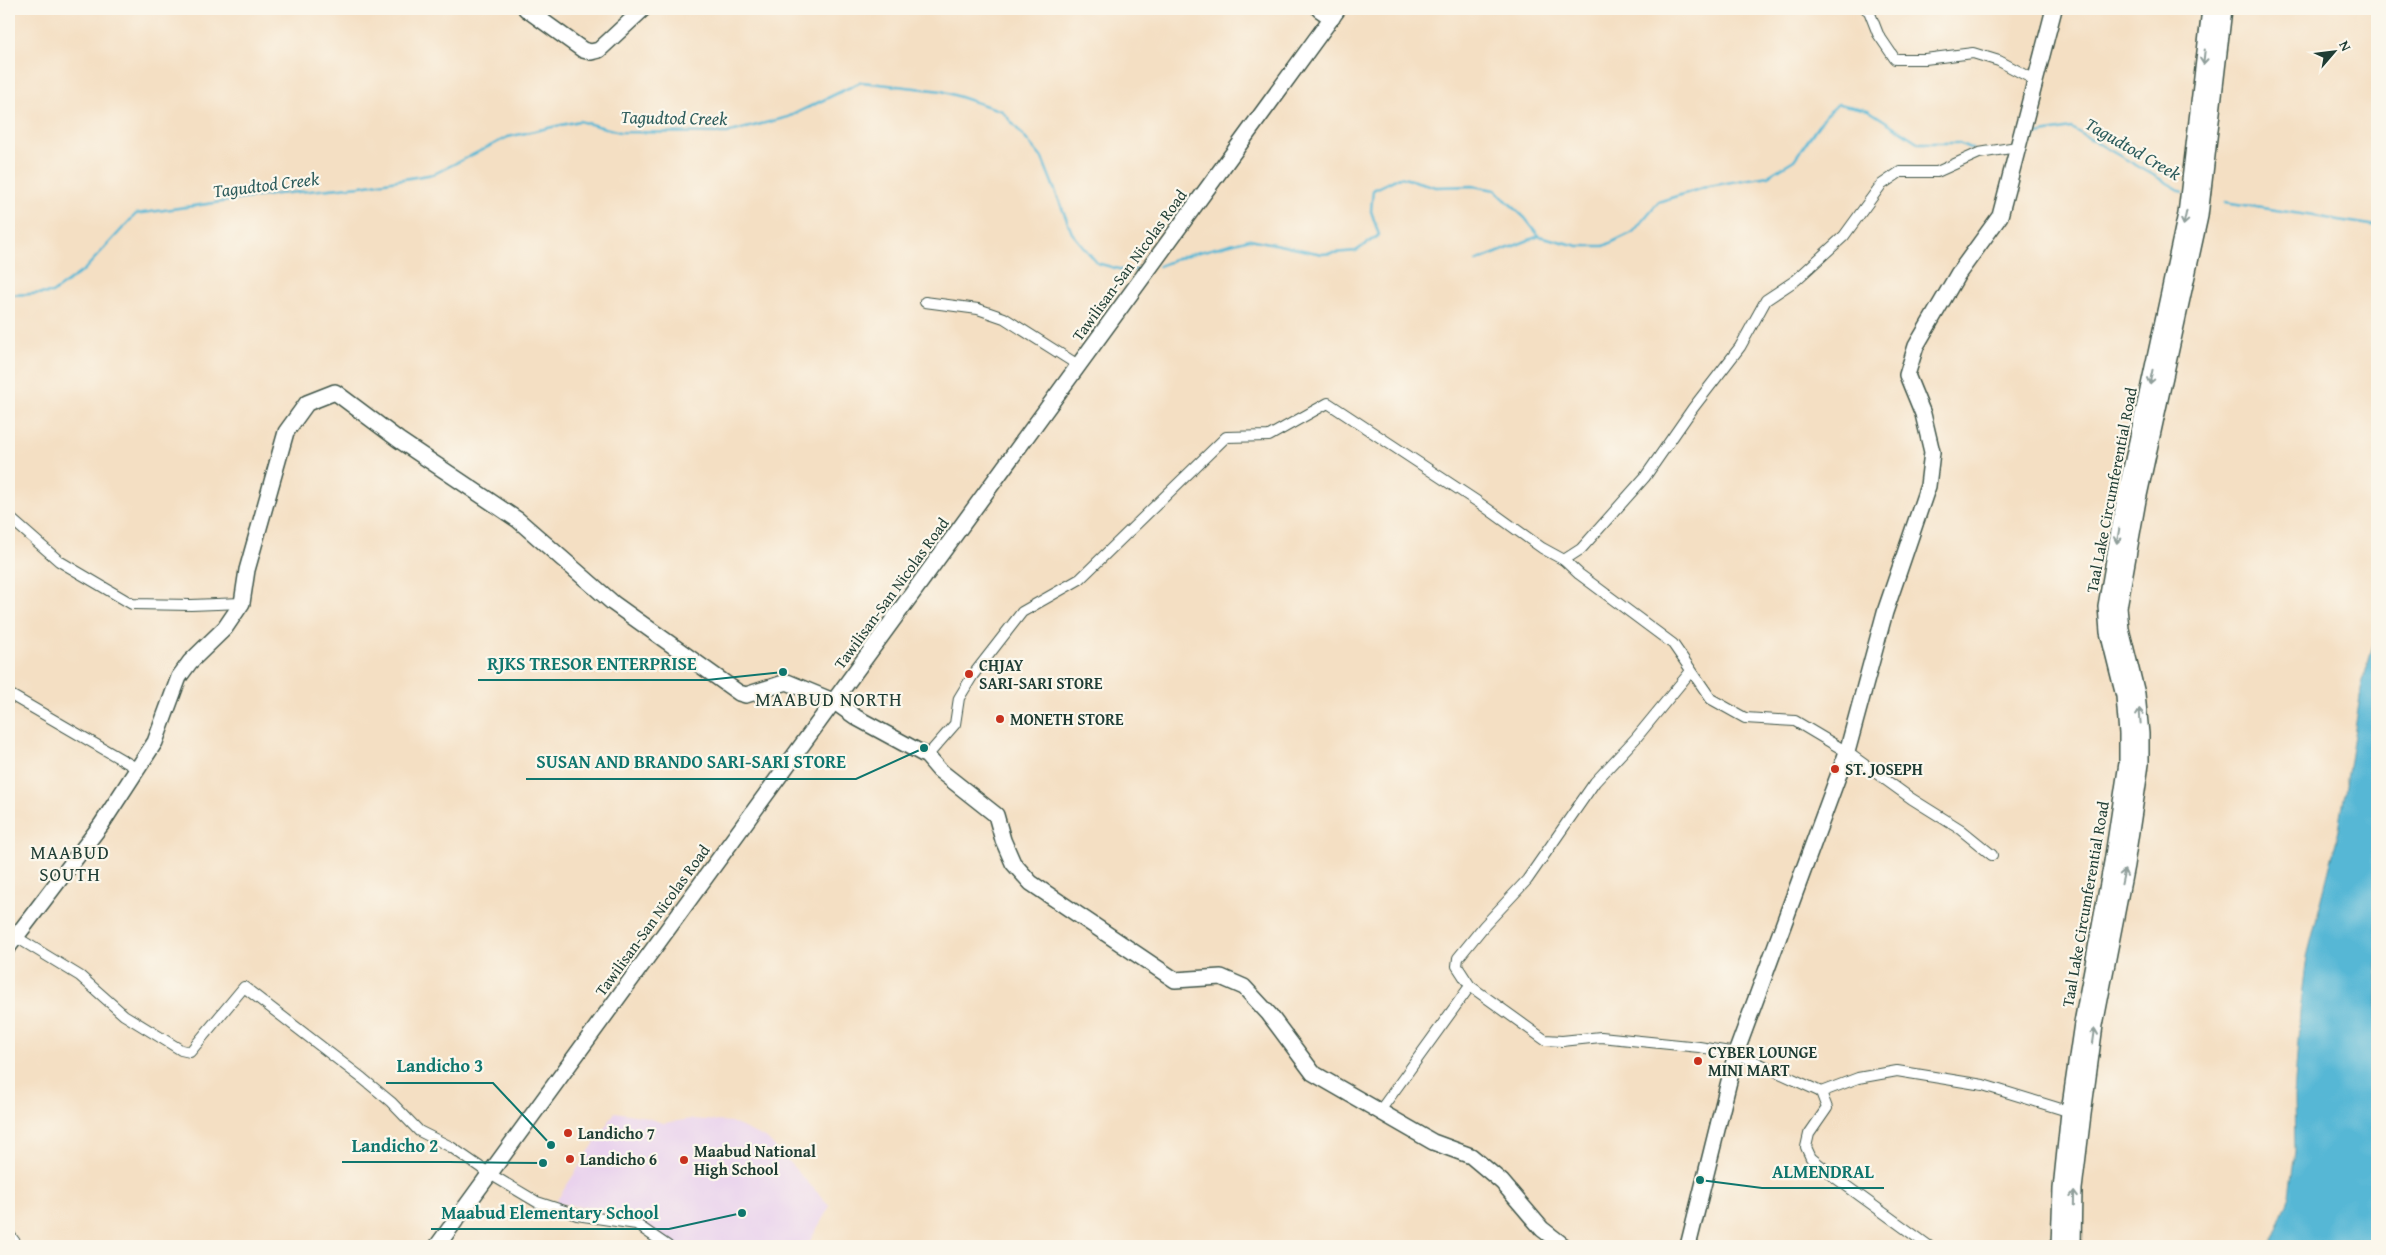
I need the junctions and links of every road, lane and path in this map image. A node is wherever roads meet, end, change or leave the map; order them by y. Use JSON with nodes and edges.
{"nodes":[{"id":1,"x":526,"y":9,"type":"edge"},
{"id":2,"x":643,"y":9,"type":"edge"},
{"id":3,"x":1319,"y":9,"type":"edge"},
{"id":4,"x":1866,"y":9,"type":"edge"},
{"id":5,"x":2054,"y":9,"type":"edge"},
{"id":6,"x":2210,"y":9,"type":"edge"},
{"id":7,"x":2224,"y":9,"type":"edge"},
{"id":8,"x":1335,"y":13,"type":"edge"},
{"id":9,"x":2034,"y":80,"type":"junction"},
{"id":10,"x":2017,"y":146,"type":"junction"},
{"id":11,"x":2197,"y":191,"type":"junction"},
{"id":12,"x":925,"y":302,"type":"dead end"},
{"id":13,"x":1078,"y":364,"type":"junction"},
{"id":14,"x":9,"y":517,"type":"edge"},
{"id":15,"x":1564,"y":560,"type":"junction"},
{"id":16,"x":242,"y":603,"type":"junction"},
{"id":17,"x":1691,"y":671,"type":"junction"},
{"id":18,"x":9,"y":694,"type":"edge"},
{"id":19,"x":833,"y":701,"type":"junction"},
{"id":20,"x":1847,"y":752,"type":"junction"},
{"id":21,"x":928,"y":756,"type":"junction"},
{"id":22,"x":138,"y":769,"type":"junction"},
{"id":23,"x":1992,"y":855,"type":"dead end"},
{"id":24,"x":12,"y":941,"type":"edge"},
{"id":25,"x":1470,"y":986,"type":"junction"},
{"id":26,"x":1736,"y":1053,"type":"junction"},
{"id":27,"x":1821,"y":1092,"type":"junction"},
{"id":28,"x":1379,"y":1112,"type":"junction"},
{"id":29,"x":2076,"y":1113,"type":"junction"},
{"id":30,"x":490,"y":1174,"type":"junction"},
{"id":31,"x":9,"y":1234,"type":"edge"},
{"id":32,"x":18,"y":1246,"type":"edge"},
{"id":33,"x":437,"y":1246,"type":"edge"},
{"id":34,"x":668,"y":1246,"type":"edge"},
{"id":35,"x":1564,"y":1246,"type":"edge"},
{"id":36,"x":1688,"y":1246,"type":"edge"},
{"id":37,"x":1929,"y":1246,"type":"edge"},
{"id":38,"x":2059,"y":1246,"type":"edge"},
{"id":39,"x":2073,"y":1246,"type":"edge"}],
"edges":[{"from":1,"to":2,"type":"street"},
{"from":3,"to":8,"type":"street"},
{"from":4,"to":9,"type":"street"},
{"from":5,"to":9,"type":"street"},
{"from":6,"to":11,"type":"street","name":"Taal Lake Circumferential Road","one_way":true},
{"from":7,"to":11,"type":"street","name":"Taal Lake Circumferential Road"},
{"from":8,"to":13,"type":"street","name":"Tawilisan-San Nicolas Road"},
{"from":9,"to":10,"type":"street"},
{"from":10,"to":15,"type":"street"},
{"from":10,"to":20,"type":"street"},
{"from":11,"to":29,"type":"street","name":"Taal Lake Circumferential Road"},
{"from":12,"to":13,"type":"street"},
{"from":13,"to":19,"type":"street","name":"Tawilisan-San Nicolas Road"},
{"from":14,"to":16,"type":"street"},
{"from":15,"to":17,"type":"street"},
{"from":15,"to":21,"type":"street"},
{"from":16,"to":19,"type":"street"},
{"from":16,"to":22,"type":"street"},
{"from":17,"to":20,"type":"street"},
{"from":17,"to":25,"type":"street"},
{"from":18,"to":22,"type":"street"},
{"from":19,"to":21,"type":"street"},
{"from":19,"to":30,"type":"street","name":"Tawilisan-San Nicolas Road"},
{"from":20,"to":23,"type":"street"},
{"from":20,"to":26,"type":"street"},
{"from":21,"to":28,"type":"street"},
{"from":22,"to":24,"type":"street"},
{"from":24,"to":30,"type":"street"},
{"from":25,"to":26,"type":"street"},
{"from":25,"to":28,"type":"street"},
{"from":26,"to":27,"type":"street"},
{"from":26,"to":36,"type":"street"},
{"from":27,"to":29,"type":"street"},
{"from":27,"to":37,"type":"street"},
{"from":28,"to":35,"type":"street"},
{"from":29,"to":38,"type":"street","name":"Taal Lake Circumferential Road"},
{"from":39,"to":29,"type":"street","name":"Taal Lake Circumferential Road","one_way":true},
{"from":30,"to":33,"type":"street","name":"Tawilisan-San Nicolas Road"},
{"from":30,"to":34,"type":"street"},
{"from":31,"to":32,"type":"street"}]}
